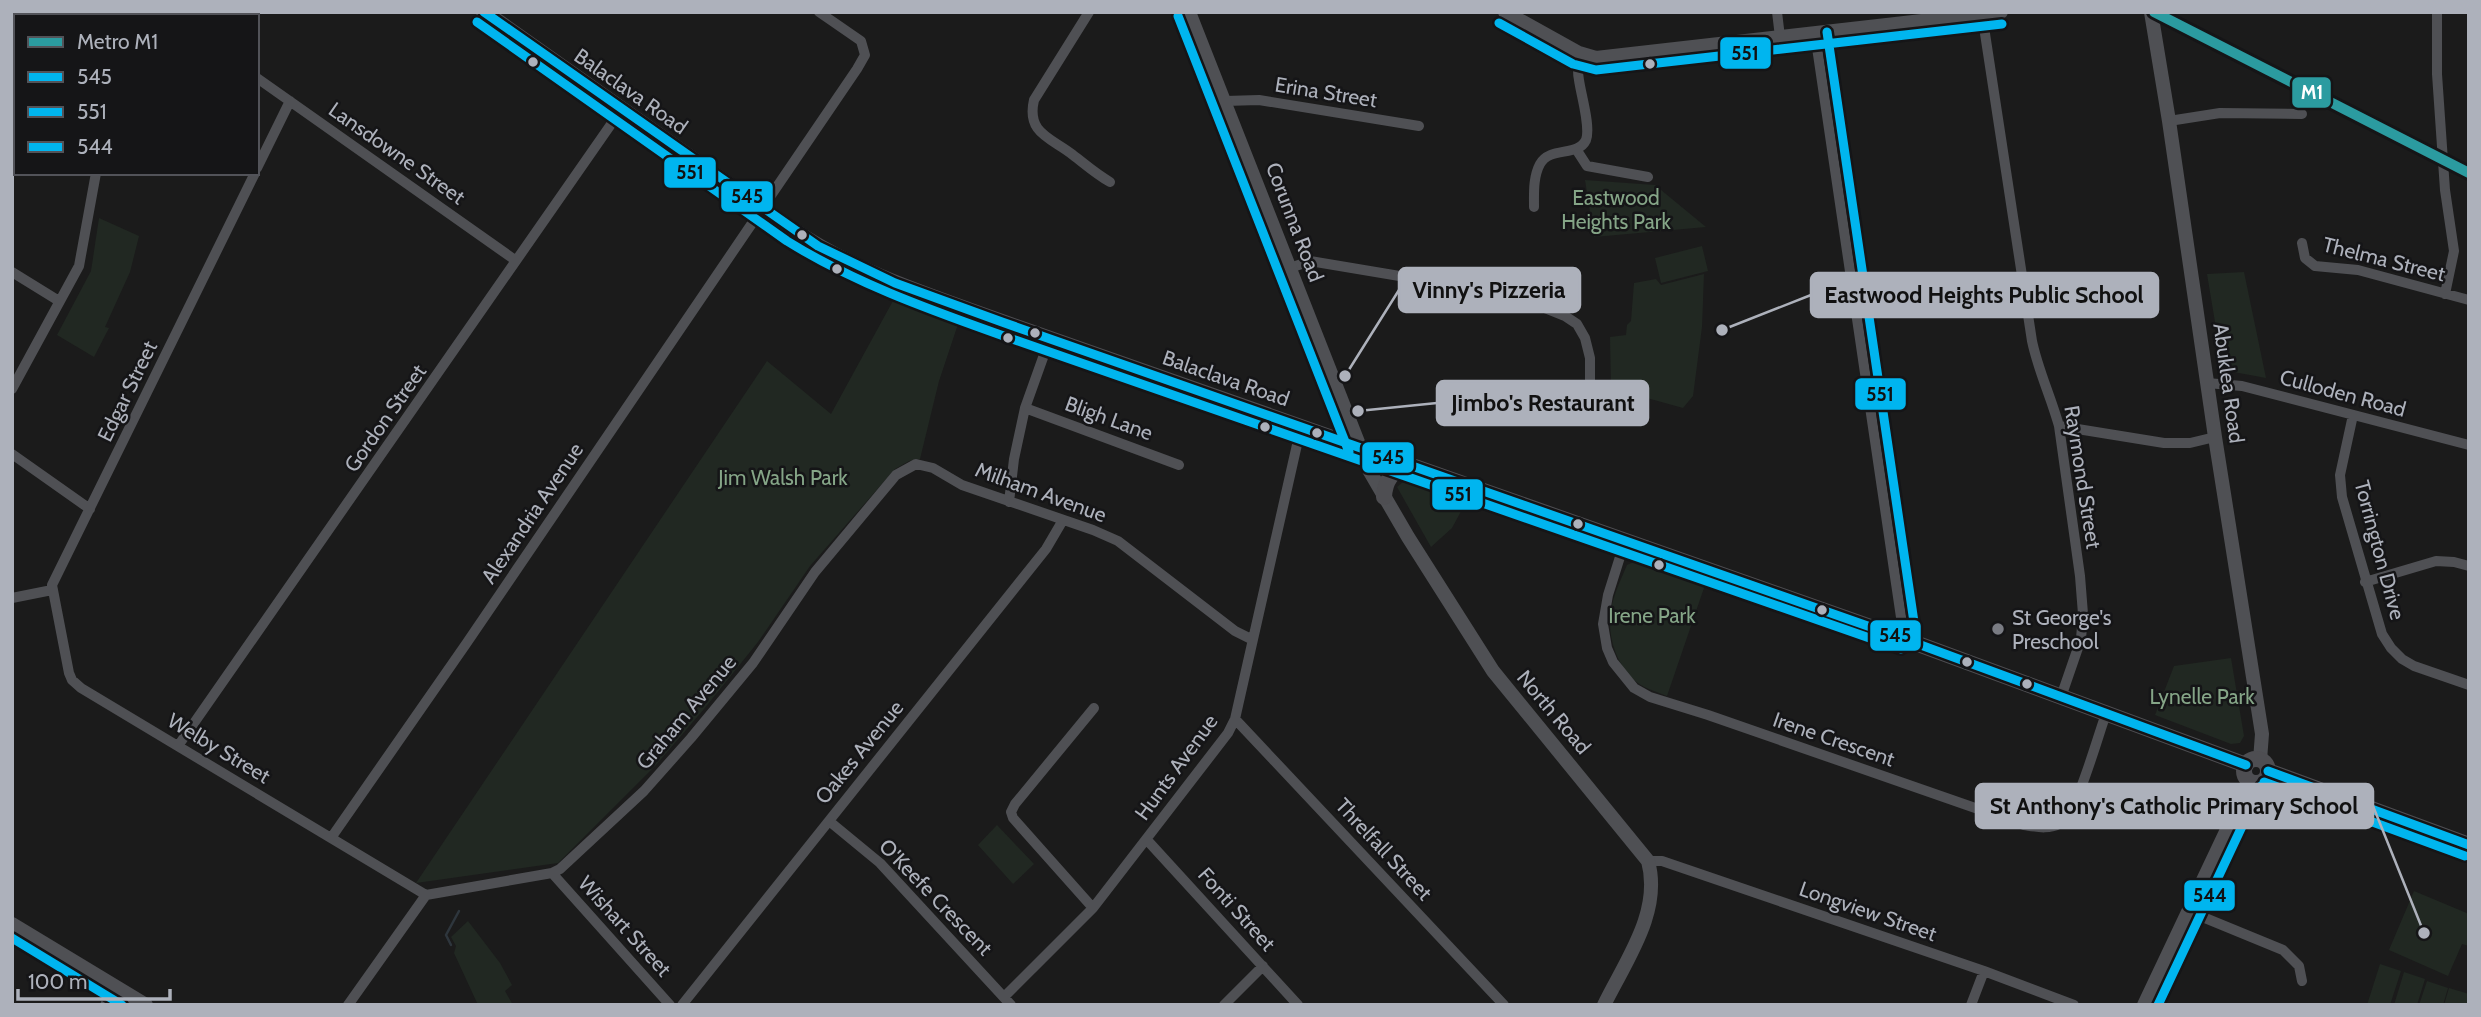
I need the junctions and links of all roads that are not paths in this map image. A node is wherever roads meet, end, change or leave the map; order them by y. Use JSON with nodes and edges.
{"nodes":[{"id":1,"x":484,"y":12,"type":"edge"},
{"id":2,"x":819,"y":12,"type":"edge"},
{"id":3,"x":1089,"y":12,"type":"edge"},
{"id":4,"x":1189,"y":12,"type":"edge"},
{"id":5,"x":1505,"y":12,"type":"edge"},
{"id":6,"x":1777,"y":12,"type":"edge"},
{"id":7,"x":2151,"y":12,"type":"edge"},
{"id":8,"x":2437,"y":12,"type":"edge"},
{"id":9,"x":1991,"y":13,"type":"edge"},
{"id":10,"x":1815,"y":34,"type":"junction"},
{"id":11,"x":1780,"y":37,"type":"junction"},
{"id":12,"x":1579,"y":53,"type":"junction"},
{"id":13,"x":259,"y":79,"type":"edge"},
{"id":14,"x":290,"y":101,"type":"junction"},
{"id":15,"x":1225,"y":101,"type":"junction"},
{"id":16,"x":621,"y":110,"type":"junction"},
{"id":17,"x":2302,"y":114,"type":"dead end"},
{"id":18,"x":2169,"y":121,"type":"junction"},
{"id":19,"x":1419,"y":126,"type":"dead end"},
{"id":20,"x":1576,"y":149,"type":"junction"},
{"id":21,"x":259,"y":164,"type":"edge"},
{"id":22,"x":96,"y":175,"type":"edge"},
{"id":23,"x":254,"y":175,"type":"edge"},
{"id":24,"x":1648,"y":177,"type":"dead end"},
{"id":25,"x":1110,"y":182,"type":"dead end"},
{"id":26,"x":1534,"y":207,"type":"dead end"},
{"id":27,"x":762,"y":209,"type":"junction"},
{"id":28,"x":2302,"y":243,"type":"dead end"},
{"id":29,"x":515,"y":260,"type":"junction"},
{"id":30,"x":1290,"y":268,"type":"junction"},
{"id":31,"x":12,"y":272,"type":"edge"},
{"id":32,"x":2445,"y":294,"type":"junction"},
{"id":33,"x":2469,"y":300,"type":"edge"},
{"id":34,"x":59,"y":301,"type":"junction"},
{"id":35,"x":1049,"y":338,"type":"junction"},
{"id":36,"x":2207,"y":383,"type":"junction"},
{"id":37,"x":12,"y":389,"type":"edge"},
{"id":38,"x":1586,"y":396,"type":"dead end"},
{"id":39,"x":1025,"y":408,"type":"junction"},
{"id":40,"x":2353,"y":415,"type":"junction"},
{"id":41,"x":2059,"y":426,"type":"junction"},
{"id":42,"x":1301,"y":427,"type":"junction"},
{"id":43,"x":2215,"y":437,"type":"junction"},
{"id":44,"x":2469,"y":445,"type":"edge"},
{"id":45,"x":1360,"y":448,"type":"junction"},
{"id":46,"x":12,"y":454,"type":"edge"},
{"id":47,"x":916,"y":464,"type":"joint"},
{"id":48,"x":1407,"y":464,"type":"junction"},
{"id":49,"x":1179,"y":465,"type":"dead end"},
{"id":50,"x":1384,"y":497,"type":"junction"},
{"id":51,"x":1009,"y":502,"type":"junction"},
{"id":52,"x":90,"y":509,"type":"junction"},
{"id":53,"x":1063,"y":520,"type":"junction"},
{"id":54,"x":1625,"y":541,"type":"junction"},
{"id":55,"x":2469,"y":566,"type":"edge"},
{"id":56,"x":2365,"y":582,"type":"junction"},
{"id":57,"x":52,"y":590,"type":"junction"},
{"id":58,"x":12,"y":598,"type":"edge"},
{"id":59,"x":1899,"y":637,"type":"junction"},
{"id":60,"x":1251,"y":639,"type":"junction"},
{"id":61,"x":2469,"y":685,"type":"edge"},
{"id":62,"x":2061,"y":696,"type":"junction"},
{"id":63,"x":1094,"y":708,"type":"dead end"},
{"id":64,"x":2106,"y":714,"type":"junction"},
{"id":65,"x":1235,"y":719,"type":"junction"},
{"id":66,"x":178,"y":746,"type":"junction"},
{"id":67,"x":2258,"y":765,"type":"junction"},
{"id":68,"x":2250,"y":781,"type":"joint"},
{"id":69,"x":829,"y":821,"type":"junction"},
{"id":70,"x":331,"y":838,"type":"junction"},
{"id":71,"x":1147,"y":840,"type":"junction"},
{"id":72,"x":2469,"y":845,"type":"edge"},
{"id":73,"x":1648,"y":861,"type":"junction"},
{"id":74,"x":552,"y":873,"type":"junction"},
{"id":75,"x":426,"y":895,"type":"junction"},
{"id":76,"x":1093,"y":908,"type":"junction"},
{"id":77,"x":2188,"y":911,"type":"junction"},
{"id":78,"x":12,"y":924,"type":"edge"},
{"id":79,"x":1263,"y":966,"type":"junction"},
{"id":80,"x":1984,"y":971,"type":"junction"},
{"id":81,"x":2302,"y":981,"type":"dead end"},
{"id":82,"x":116,"y":987,"type":"junction"},
{"id":83,"x":1007,"y":1001,"type":"edge"},
{"id":84,"x":105,"y":1005,"type":"edge"},
{"id":85,"x":146,"y":1005,"type":"edge"},
{"id":86,"x":348,"y":1005,"type":"edge"},
{"id":87,"x":670,"y":1005,"type":"edge"},
{"id":88,"x":682,"y":1005,"type":"edge"},
{"id":89,"x":1224,"y":1005,"type":"edge"},
{"id":90,"x":1298,"y":1005,"type":"edge"},
{"id":91,"x":1504,"y":1005,"type":"edge"},
{"id":92,"x":1604,"y":1005,"type":"edge"},
{"id":93,"x":1971,"y":1005,"type":"edge"},
{"id":94,"x":2074,"y":1005,"type":"edge"},
{"id":95,"x":2144,"y":1005,"type":"edge"}],
"edges":[{"from":1,"to":16,"type":"main road","name":"Balaclava Road"},
{"from":2,"to":27,"type":"street","name":"Alexandria Avenue"},
{"from":3,"to":25,"type":"street"},
{"from":4,"to":15,"type":"street","name":"Corunna Road"},
{"from":5,"to":12,"type":"street"},
{"from":6,"to":11,"type":"street"},
{"from":7,"to":18,"type":"street","name":"Abuklea Road"},
{"from":8,"to":32,"type":"street"},
{"from":9,"to":10,"type":"street"},
{"from":9,"to":41,"type":"street","name":"Raymond Street"},
{"from":10,"to":11,"type":"street"},
{"from":10,"to":59,"type":"street"},
{"from":11,"to":12,"type":"street"},
{"from":12,"to":20,"type":"street"},
{"from":13,"to":14,"type":"street","name":"Lansdowne Street"},
{"from":14,"to":21,"type":"street"},
{"from":14,"to":29,"type":"street","name":"Lansdowne Street"},
{"from":15,"to":19,"type":"street","name":"Erina Street"},
{"from":15,"to":30,"type":"street","name":"Corunna Road"},
{"from":16,"to":27,"type":"main road","name":"Balaclava Road"},
{"from":16,"to":29,"type":"street","name":"Gordon Street"},
{"from":17,"to":18,"type":"street"},
{"from":18,"to":36,"type":"street","name":"Abuklea Road"},
{"from":20,"to":24,"type":"street"},
{"from":20,"to":26,"type":"street"},
{"from":22,"to":34,"type":"street"},
{"from":23,"to":52,"type":"street","name":"Edgar Street"},
{"from":27,"to":35,"type":"main road","name":"Balaclava Road"},
{"from":27,"to":70,"type":"street","name":"Alexandria Avenue"},
{"from":28,"to":32,"type":"street","name":"Thelma Street"},
{"from":29,"to":66,"type":"street","name":"Gordon Street"},
{"from":30,"to":38,"type":"street"},
{"from":30,"to":45,"type":"street","name":"Corunna Road"},
{"from":31,"to":34,"type":"street"},
{"from":32,"to":33,"type":"street","name":"Thelma Street"},
{"from":34,"to":37,"type":"street"},
{"from":35,"to":39,"type":"street"},
{"from":35,"to":42,"type":"main road","name":"Balaclava Road"},
{"from":36,"to":40,"type":"street","name":"Culloden Road"},
{"from":36,"to":43,"type":"street","name":"Abuklea Road"},
{"from":39,"to":49,"type":"street","name":"Bligh Lane"},
{"from":39,"to":51,"type":"street"},
{"from":40,"to":44,"type":"street","name":"Culloden Road"},
{"from":40,"to":56,"type":"street","name":"Torrington Drive"},
{"from":41,"to":43,"type":"street"},
{"from":41,"to":62,"type":"street","name":"Raymond Street"},
{"from":42,"to":45,"type":"main road","name":"Balaclava Road"},
{"from":42,"to":60,"type":"street","name":"Hunts Avenue"},
{"from":43,"to":67,"type":"street","name":"Abuklea Road"},
{"from":45,"to":48,"type":"main road","name":"Balaclava Road"},
{"from":45,"to":50,"type":"street","name":"North Road"},
{"from":46,"to":52,"type":"street"},
{"from":47,"to":51,"type":"street","name":"Milham Avenue"},
{"from":47,"to":74,"type":"street","name":"Graham Avenue"},
{"from":48,"to":50,"type":"main road"},
{"from":48,"to":54,"type":"main road","name":"Balaclava Road"},
{"from":50,"to":73,"type":"street","name":"North Road"},
{"from":51,"to":53,"type":"street","name":"Milham Avenue"},
{"from":52,"to":57,"type":"street","name":"Edgar Street"},
{"from":53,"to":60,"type":"street","name":"Milham Avenue"},
{"from":53,"to":69,"type":"street","name":"Oakes Avenue"},
{"from":54,"to":59,"type":"main road","name":"Balaclava Road"},
{"from":54,"to":64,"type":"street","name":"Irene Crescent"},
{"from":55,"to":56,"type":"street"},
{"from":56,"to":61,"type":"street","name":"Torrington Drive"},
{"from":57,"to":58,"type":"street"},
{"from":57,"to":66,"type":"street","name":"Welby Street"},
{"from":59,"to":62,"type":"main road","name":"Balaclava Road"},
{"from":60,"to":65,"type":"street","name":"Hunts Avenue"},
{"from":62,"to":64,"type":"main road","name":"Balaclava Road"},
{"from":63,"to":76,"type":"street"},
{"from":64,"to":67,"type":"main road","name":"Balaclava Road"},
{"from":65,"to":71,"type":"street","name":"Hunts Avenue"},
{"from":65,"to":91,"type":"street","name":"Threlfall Street"},
{"from":66,"to":70,"type":"street","name":"Welby Street"},
{"from":67,"to":68,"type":"main road"},
{"from":67,"to":72,"type":"main road","name":"Balaclava Road"},
{"from":68,"to":77,"type":"street"},
{"from":69,"to":83,"type":"street","name":"O'Keefe Crescent"},
{"from":69,"to":88,"type":"street","name":"Oakes Avenue"},
{"from":70,"to":75,"type":"street","name":"Welby Street"},
{"from":71,"to":76,"type":"street","name":"Hunts Avenue"},
{"from":71,"to":79,"type":"street","name":"Fonti Street"},
{"from":73,"to":80,"type":"street","name":"Longview Street"},
{"from":73,"to":92,"type":"street"},
{"from":74,"to":75,"type":"street","name":"Graham Avenue"},
{"from":74,"to":87,"type":"street","name":"Wishart Street"},
{"from":75,"to":86,"type":"street"},
{"from":76,"to":83,"type":"street","name":"Hunts Avenue"},
{"from":77,"to":81,"type":"street"},
{"from":77,"to":95,"type":"street"},
{"from":78,"to":82,"type":"street"},
{"from":79,"to":89,"type":"street"},
{"from":79,"to":90,"type":"street","name":"Fonti Street"},
{"from":80,"to":93,"type":"street"},
{"from":80,"to":94,"type":"street","name":"Longview Street"},
{"from":82,"to":84,"type":"street"},
{"from":82,"to":85,"type":"street"}]}
